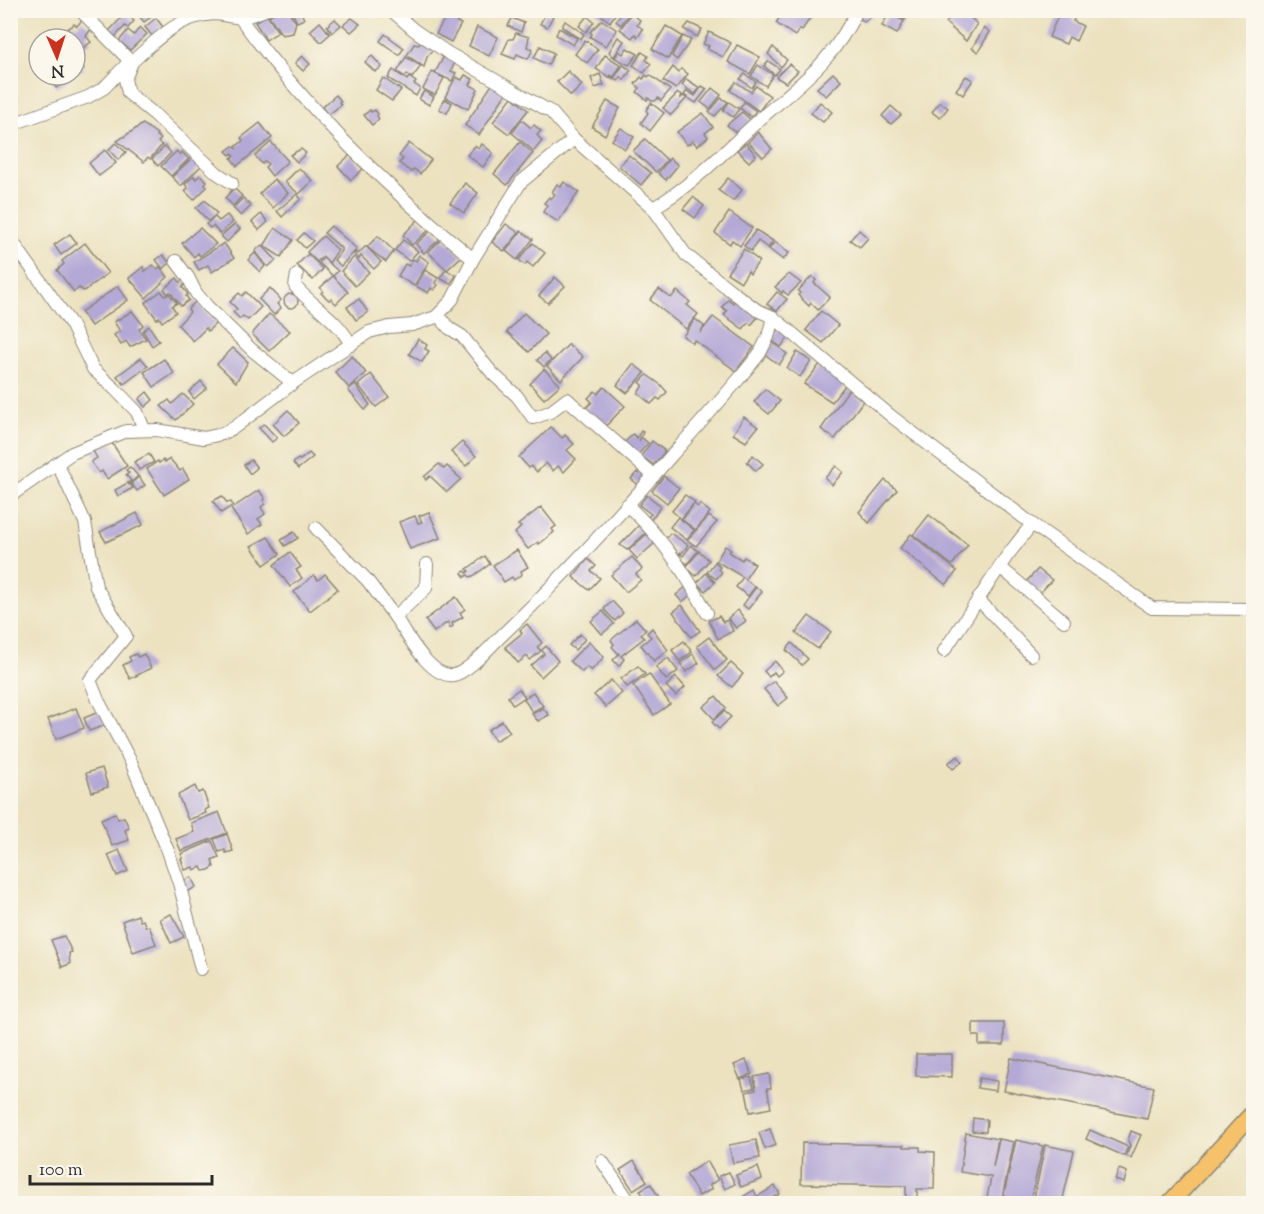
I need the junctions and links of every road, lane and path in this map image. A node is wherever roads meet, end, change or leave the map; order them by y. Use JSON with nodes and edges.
{"nodes":[{"id":1,"x":81,"y":10,"type":"edge"},
{"id":2,"x":265,"y":10,"type":"edge"},
{"id":3,"x":391,"y":10,"type":"edge"},
{"id":4,"x":857,"y":10,"type":"edge"},
{"id":5,"x":240,"y":18,"type":"junction"},
{"id":6,"x":131,"y":62,"type":"junction"},
{"id":7,"x":10,"y":125,"type":"edge"},
{"id":8,"x":574,"y":139,"type":"junction"},
{"id":9,"x":232,"y":183,"type":"dead end"},
{"id":10,"x":652,"y":208,"type":"junction"},
{"id":11,"x":10,"y":238,"type":"edge"},
{"id":12,"x":473,"y":259,"type":"junction"},
{"id":13,"x":177,"y":261,"type":"dead end"},
{"id":14,"x":297,"y":275,"type":"dead end"},
{"id":15,"x":438,"y":315,"type":"junction"},
{"id":16,"x":772,"y":317,"type":"junction"},
{"id":17,"x":351,"y":345,"type":"junction"},
{"id":18,"x":293,"y":383,"type":"junction"},
{"id":19,"x":144,"y":429,"type":"junction"},
{"id":20,"x":57,"y":463,"type":"junction"},
{"id":21,"x":654,"y":476,"type":"junction"},
{"id":22,"x":10,"y":496,"type":"edge"},
{"id":23,"x":627,"y":506,"type":"junction"},
{"id":24,"x":1032,"y":524,"type":"junction"},
{"id":25,"x":316,"y":528,"type":"dead end"},
{"id":26,"x":427,"y":564,"type":"dead end"},
{"id":27,"x":1000,"y":567,"type":"junction"},
{"id":28,"x":978,"y":599,"type":"junction"},
{"id":29,"x":1254,"y":609,"type":"edge"},
{"id":30,"x":707,"y":613,"type":"dead end"},
{"id":31,"x":395,"y":617,"type":"junction"},
{"id":32,"x":1064,"y":621,"type":"dead end"},
{"id":33,"x":944,"y":651,"type":"dead end"},
{"id":34,"x":1031,"y":655,"type":"dead end"},
{"id":35,"x":201,"y":969,"type":"dead end"},
{"id":36,"x":1254,"y":1112,"type":"edge"},
{"id":37,"x":602,"y":1161,"type":"dead end"},
{"id":38,"x":631,"y":1203,"type":"edge"},
{"id":39,"x":1169,"y":1203,"type":"edge"}],
"edges":[{"from":1,"to":6,"type":"street"},
{"from":2,"to":5,"type":"street"},
{"from":3,"to":8,"type":"street"},
{"from":4,"to":10,"type":"street"},
{"from":5,"to":6,"type":"street"},
{"from":5,"to":12,"type":"street"},
{"from":6,"to":7,"type":"street"},
{"from":6,"to":9,"type":"street"},
{"from":8,"to":10,"type":"street"},
{"from":8,"to":12,"type":"street"},
{"from":10,"to":16,"type":"street"},
{"from":11,"to":19,"type":"street"},
{"from":12,"to":15,"type":"street"},
{"from":13,"to":18,"type":"street"},
{"from":14,"to":17,"type":"street"},
{"from":15,"to":17,"type":"street"},
{"from":15,"to":21,"type":"street"},
{"from":16,"to":21,"type":"street"},
{"from":16,"to":24,"type":"street"},
{"from":17,"to":18,"type":"street"},
{"from":18,"to":19,"type":"street"},
{"from":19,"to":20,"type":"street"},
{"from":20,"to":22,"type":"street"},
{"from":20,"to":35,"type":"street"},
{"from":21,"to":23,"type":"street"},
{"from":23,"to":30,"type":"street"},
{"from":23,"to":31,"type":"street"},
{"from":24,"to":27,"type":"street"},
{"from":24,"to":29,"type":"street"},
{"from":25,"to":31,"type":"street"},
{"from":26,"to":31,"type":"street"},
{"from":27,"to":28,"type":"street"},
{"from":27,"to":32,"type":"street"},
{"from":28,"to":33,"type":"street"},
{"from":28,"to":34,"type":"street"},
{"from":36,"to":39,"type":"main road"},
{"from":37,"to":38,"type":"street"}]}
